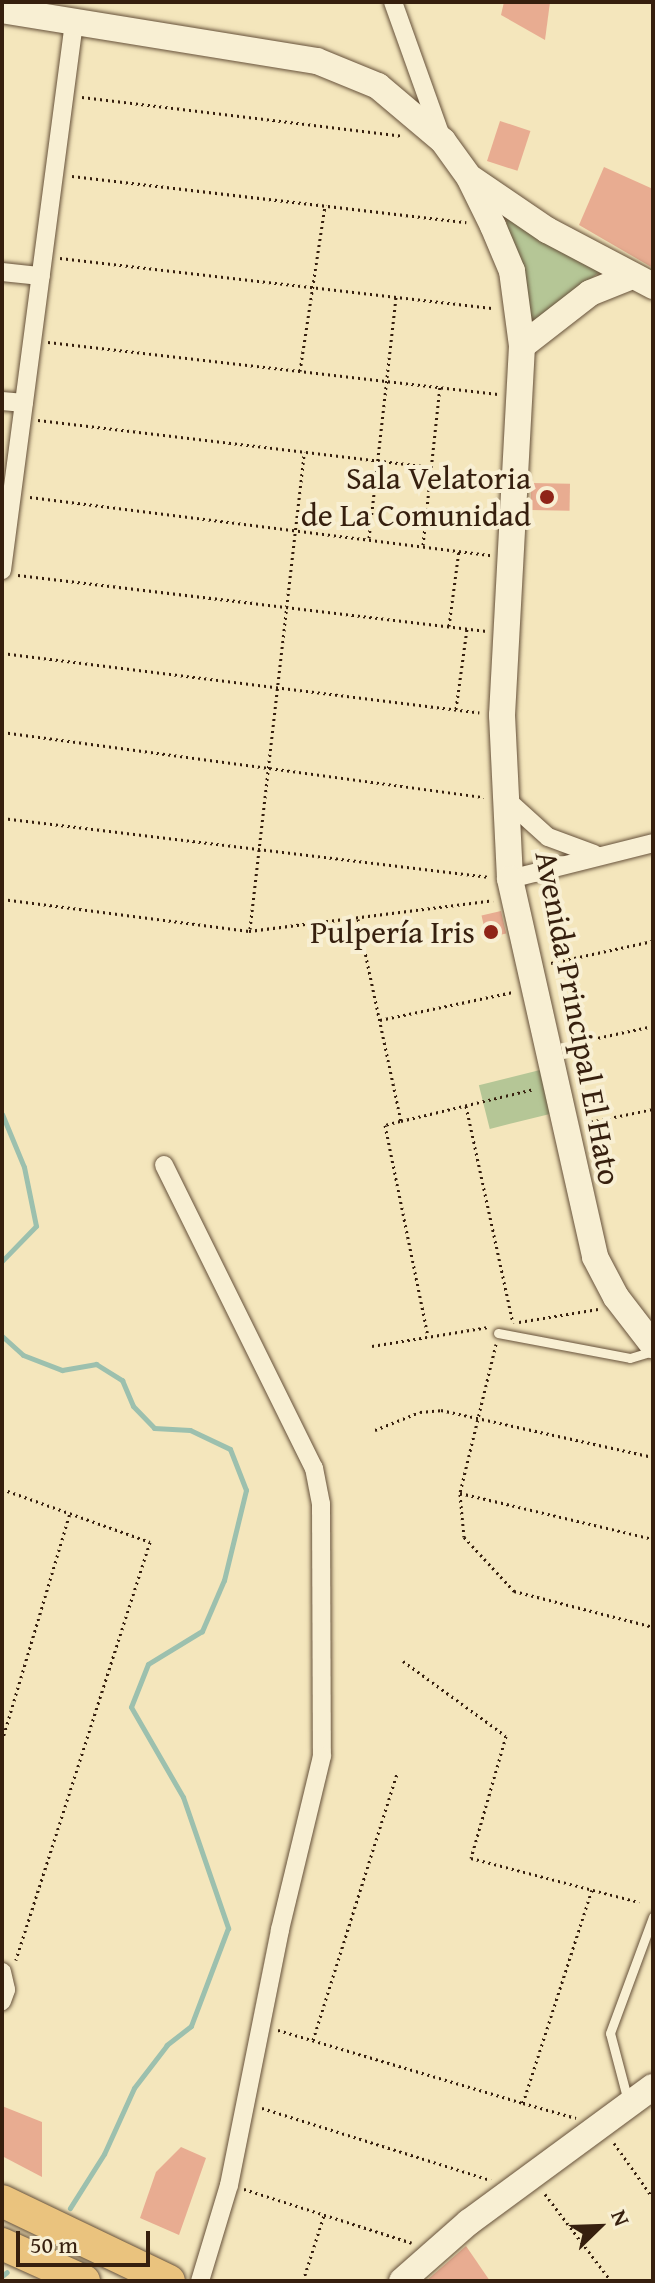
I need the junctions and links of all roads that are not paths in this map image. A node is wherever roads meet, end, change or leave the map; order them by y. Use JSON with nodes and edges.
{"nodes":[{"id":1,"x":393,"y":2,"type":"edge"},
{"id":2,"x":2,"y":10,"type":"edge"},
{"id":3,"x":76,"y":12,"type":"edge"},
{"id":4,"x":443,"y":141,"type":"junction"},
{"id":5,"x":469,"y":177,"type":"junction"},
{"id":6,"x":2,"y":272,"type":"edge"},
{"id":7,"x":41,"y":276,"type":"junction"},
{"id":8,"x":641,"y":282,"type":"edge"},
{"id":9,"x":522,"y":346,"type":"junction"},
{"id":10,"x":2,"y":401,"type":"edge"},
{"id":11,"x":23,"y":410,"type":"junction"},
{"id":12,"x":2,"y":572,"type":"edge"},
{"id":13,"x":507,"y":800,"type":"junction"},
{"id":14,"x":653,"y":843,"type":"edge"},
{"id":15,"x":596,"y":855,"type":"junction"},
{"id":16,"x":511,"y":888,"type":"junction"},
{"id":17,"x":164,"y":1165,"type":"dead end"},
{"id":18,"x":498,"y":1333,"type":"road end"},
{"id":19,"x":653,"y":1348,"type":"edge"},
{"id":20,"x":653,"y":1917,"type":"edge"},
{"id":21,"x":653,"y":2087,"type":"edge"},
{"id":22,"x":629,"y":2104,"type":"junction"},
{"id":23,"x":2,"y":2201,"type":"edge"},
{"id":24,"x":2,"y":2244,"type":"edge"},
{"id":25,"x":84,"y":2281,"type":"edge"},
{"id":26,"x":169,"y":2281,"type":"edge"},
{"id":27,"x":200,"y":2281,"type":"edge"},
{"id":28,"x":402,"y":2281,"type":"edge"}],
"edges":[{"from":1,"to":4,"type":"street"},
{"from":2,"to":3,"type":"street","name":"Avenida Principal El Hato"},
{"from":3,"to":4,"type":"street","name":"Avenida Principal El Hato"},
{"from":3,"to":7,"type":"street"},
{"from":4,"to":5,"type":"street","name":"Avenida Principal El Hato"},
{"from":5,"to":8,"type":"street"},
{"from":5,"to":9,"type":"street","name":"Avenida Principal El Hato"},
{"from":6,"to":7,"type":"street"},
{"from":7,"to":11,"type":"street"},
{"from":8,"to":9,"type":"street"},
{"from":9,"to":13,"type":"street","name":"Avenida Principal El Hato"},
{"from":10,"to":11,"type":"street"},
{"from":11,"to":12,"type":"street"},
{"from":13,"to":15,"type":"street"},
{"from":13,"to":16,"type":"street","name":"Avenida Principal El Hato"},
{"from":14,"to":15,"type":"street"},
{"from":15,"to":16,"type":"street"},
{"from":16,"to":19,"type":"street","name":"Avenida Principal El Hato"},
{"from":17,"to":27,"type":"street"},
{"from":18,"to":19,"type":"lane"},
{"from":20,"to":22,"type":"lane"},
{"from":21,"to":22,"type":"street"},
{"from":22,"to":28,"type":"street"},
{"from":23,"to":26,"type":"highway"},
{"from":24,"to":25,"type":"highway"}]}
